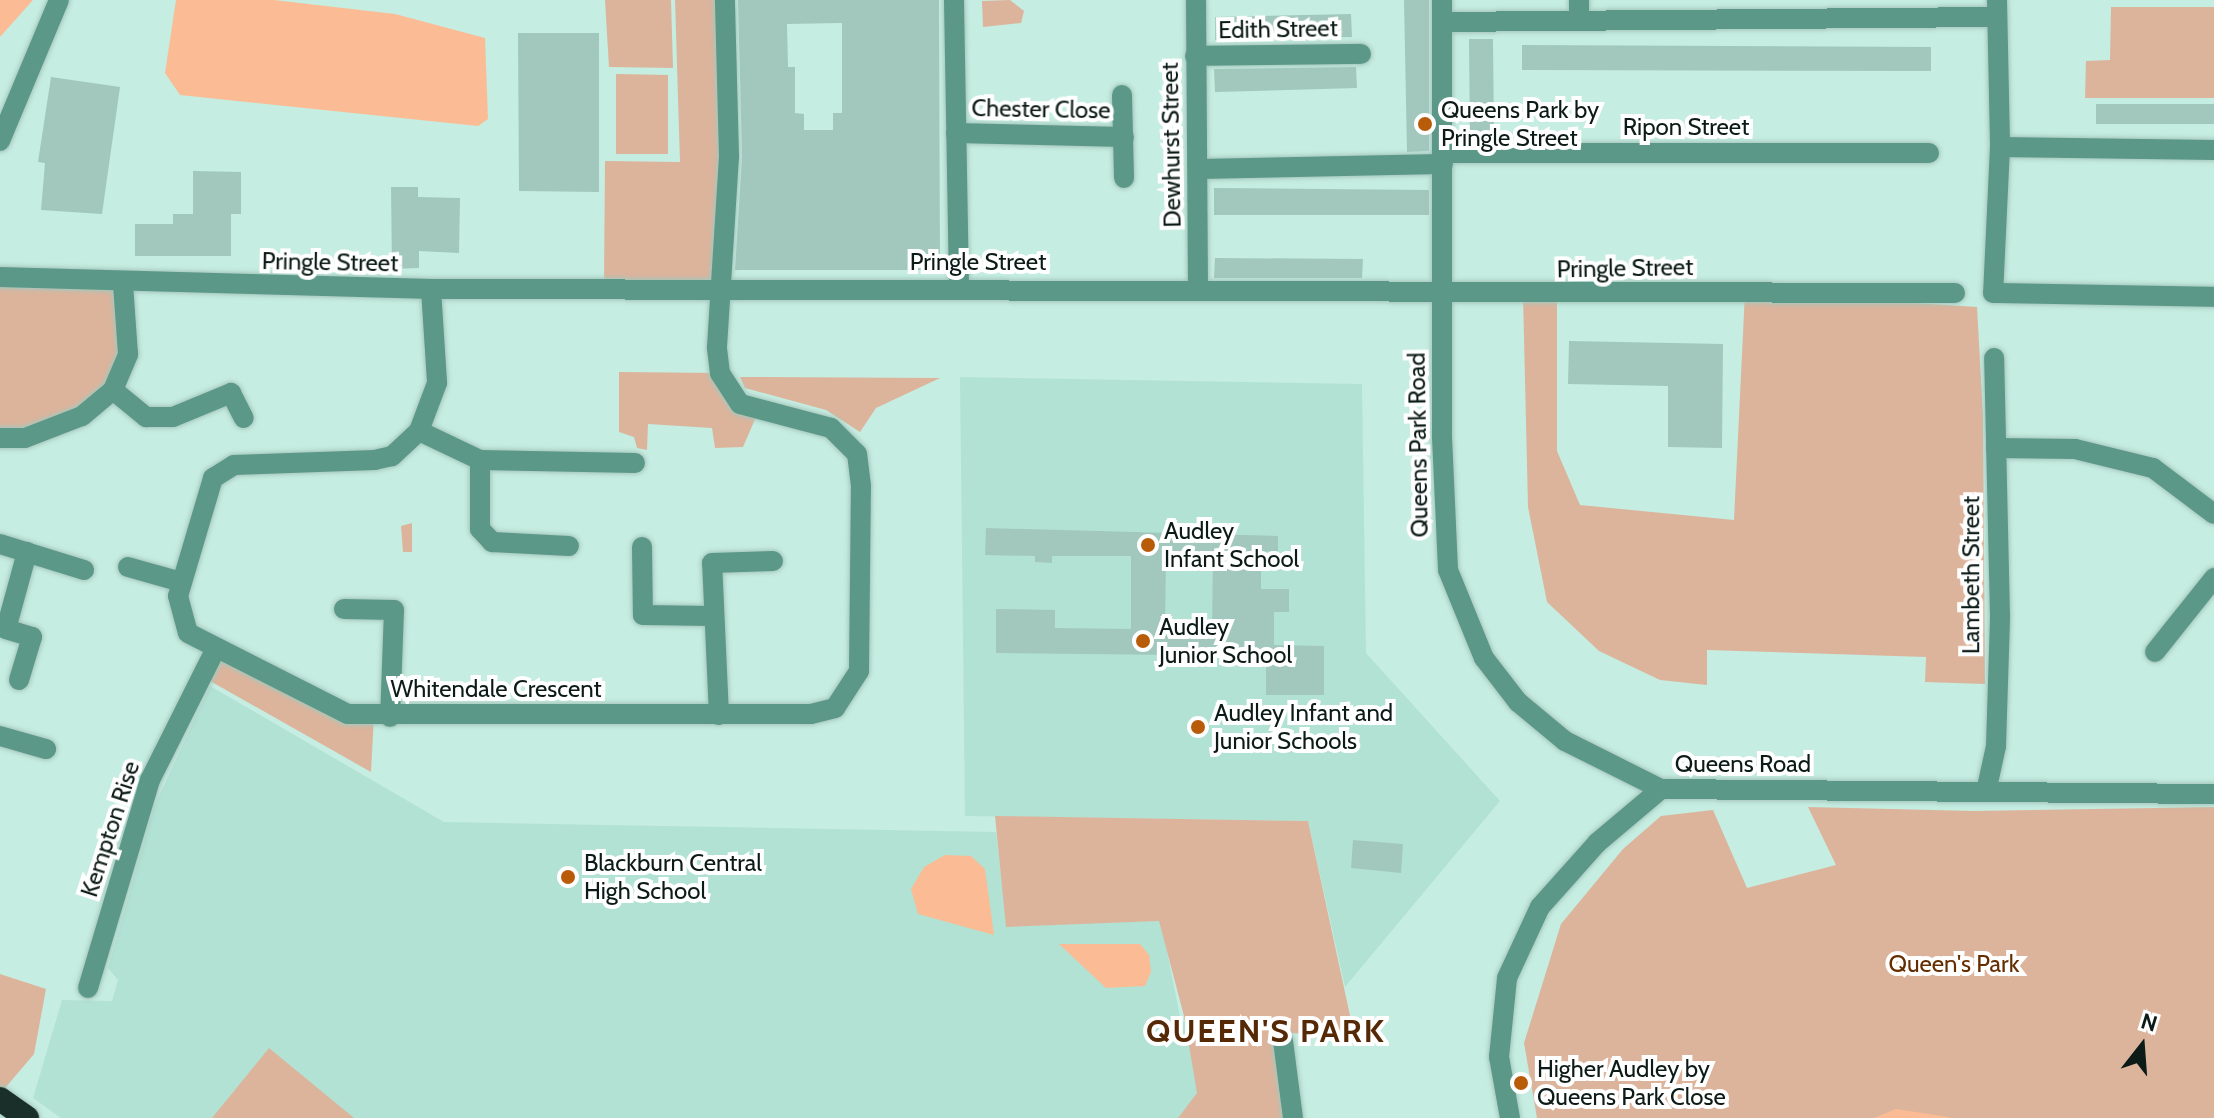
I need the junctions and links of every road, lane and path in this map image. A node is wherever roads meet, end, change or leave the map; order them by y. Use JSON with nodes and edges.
{"nodes":[{"id":1,"x":59,"y":0,"type":"edge"},
{"id":2,"x":725,"y":0,"type":"edge"},
{"id":3,"x":954,"y":0,"type":"edge"},
{"id":4,"x":1196,"y":0,"type":"edge"},
{"id":5,"x":1442,"y":0,"type":"edge"},
{"id":6,"x":1579,"y":0,"type":"edge"},
{"id":7,"x":1997,"y":8,"type":"edge"},
{"id":8,"x":1579,"y":21,"type":"junction"},
{"id":9,"x":1442,"y":22,"type":"junction"},
{"id":10,"x":1361,"y":54,"type":"dead end"},
{"id":11,"x":1195,"y":56,"type":"junction"},
{"id":12,"x":1122,"y":95,"type":"dead end"},
{"id":13,"x":956,"y":133,"type":"junction"},
{"id":14,"x":1124,"y":137,"type":"junction"},
{"id":15,"x":0,"y":141,"type":"edge"},
{"id":16,"x":2000,"y":147,"type":"junction"},
{"id":17,"x":2214,"y":150,"type":"edge"},
{"id":18,"x":1929,"y":153,"type":"dead end"},
{"id":19,"x":1443,"y":159,"type":"junction"},
{"id":20,"x":1198,"y":169,"type":"junction"},
{"id":21,"x":1124,"y":178,"type":"dead end"},
{"id":22,"x":0,"y":277,"type":"edge"},
{"id":23,"x":123,"y":284,"type":"junction"},
{"id":24,"x":724,"y":287,"type":"junction"},
{"id":25,"x":959,"y":287,"type":"junction"},
{"id":26,"x":431,"y":289,"type":"junction"},
{"id":27,"x":1198,"y":290,"type":"junction"},
{"id":28,"x":1955,"y":293,"type":"dead end"},
{"id":29,"x":1442,"y":295,"type":"junction"},
{"id":30,"x":2214,"y":297,"type":"edge"},
{"id":31,"x":1994,"y":358,"type":"dead end"},
{"id":32,"x":113,"y":390,"type":"junction"},
{"id":33,"x":244,"y":418,"type":"dead end"},
{"id":34,"x":419,"y":431,"type":"junction"},
{"id":35,"x":0,"y":438,"type":"edge"},
{"id":36,"x":1996,"y":448,"type":"junction"},
{"id":37,"x":480,"y":460,"type":"junction"},
{"id":38,"x":635,"y":463,"type":"dead end"},
{"id":39,"x":2214,"y":514,"type":"edge"},
{"id":40,"x":0,"y":544,"type":"edge"},
{"id":41,"x":569,"y":546,"type":"dead end"},
{"id":42,"x":642,"y":547,"type":"dead end"},
{"id":43,"x":27,"y":552,"type":"junction"},
{"id":44,"x":773,"y":561,"type":"dead end"},
{"id":45,"x":128,"y":567,"type":"dead end"},
{"id":46,"x":84,"y":570,"type":"dead end"},
{"id":47,"x":2214,"y":578,"type":"edge"},
{"id":48,"x":181,"y":582,"type":"junction"},
{"id":49,"x":344,"y":609,"type":"dead end"},
{"id":50,"x":712,"y":616,"type":"junction"},
{"id":51,"x":216,"y":648,"type":"junction"},
{"id":52,"x":2155,"y":652,"type":"dead end"},
{"id":53,"x":19,"y":680,"type":"dead end"},
{"id":54,"x":719,"y":715,"type":"junction"},
{"id":55,"x":390,"y":717,"type":"junction"},
{"id":56,"x":0,"y":736,"type":"edge"},
{"id":57,"x":46,"y":749,"type":"dead end"},
{"id":58,"x":1661,"y":789,"type":"junction"},
{"id":59,"x":1986,"y":792,"type":"junction"},
{"id":60,"x":2214,"y":794,"type":"edge"},
{"id":61,"x":88,"y":988,"type":"dead end"},
{"id":62,"x":1283,"y":1041,"type":"dead end"},
{"id":63,"x":0,"y":1099,"type":"edge"},
{"id":64,"x":27,"y":1118,"type":"edge"},
{"id":65,"x":1293,"y":1118,"type":"edge"},
{"id":66,"x":1510,"y":1118,"type":"edge"}],
"edges":[{"from":1,"to":15,"type":"street"},
{"from":2,"to":24,"type":"street"},
{"from":3,"to":13,"type":"street","name":"Chester Close"},
{"from":4,"to":11,"type":"street","name":"Dewhurst Street"},
{"from":5,"to":9,"type":"street","name":"Queens Park Road"},
{"from":6,"to":8,"type":"street"},
{"from":7,"to":8,"type":"street"},
{"from":7,"to":16,"type":"street"},
{"from":8,"to":9,"type":"street"},
{"from":9,"to":19,"type":"street","name":"Queens Park Road"},
{"from":10,"to":11,"type":"street","name":"Edith Street"},
{"from":11,"to":20,"type":"street","name":"Dewhurst Street"},
{"from":12,"to":14,"type":"street","name":"Chester Close"},
{"from":13,"to":14,"type":"street","name":"Chester Close"},
{"from":13,"to":25,"type":"street","name":"Chester Close"},
{"from":14,"to":21,"type":"street","name":"Chester Close"},
{"from":16,"to":17,"type":"street"},
{"from":16,"to":30,"type":"street"},
{"from":18,"to":19,"type":"street","name":"Ripon Street"},
{"from":19,"to":20,"type":"street","name":"Ripon Street"},
{"from":19,"to":29,"type":"street","name":"Queens Park Road"},
{"from":20,"to":27,"type":"street","name":"Dewhurst Street"},
{"from":22,"to":23,"type":"street","name":"Pringle Street"},
{"from":23,"to":26,"type":"street","name":"Pringle Street"},
{"from":23,"to":32,"type":"street"},
{"from":24,"to":25,"type":"street","name":"Pringle Street"},
{"from":24,"to":26,"type":"street","name":"Pringle Street"},
{"from":24,"to":54,"type":"street","name":"Whitendale Crescent"},
{"from":25,"to":27,"type":"street","name":"Pringle Street"},
{"from":26,"to":34,"type":"street","name":"Whitendale Crescent"},
{"from":27,"to":29,"type":"street","name":"Pringle Street"},
{"from":28,"to":29,"type":"street","name":"Pringle Street"},
{"from":29,"to":58,"type":"street","name":"Queens Park Road"},
{"from":31,"to":36,"type":"street","name":"Lambeth Street"},
{"from":32,"to":33,"type":"street"},
{"from":32,"to":35,"type":"street"},
{"from":34,"to":37,"type":"street"},
{"from":34,"to":48,"type":"street","name":"Whitendale Crescent"},
{"from":36,"to":39,"type":"street"},
{"from":36,"to":59,"type":"street","name":"Lambeth Street"},
{"from":37,"to":38,"type":"street"},
{"from":37,"to":41,"type":"street"},
{"from":40,"to":43,"type":"street"},
{"from":42,"to":50,"type":"street"},
{"from":43,"to":46,"type":"street"},
{"from":43,"to":53,"type":"street"},
{"from":44,"to":50,"type":"street"},
{"from":45,"to":48,"type":"street"},
{"from":47,"to":52,"type":"street"},
{"from":48,"to":51,"type":"street","name":"Whitendale Crescent"},
{"from":49,"to":55,"type":"street"},
{"from":50,"to":54,"type":"street"},
{"from":51,"to":55,"type":"street","name":"Whitendale Crescent"},
{"from":51,"to":61,"type":"street","name":"Kempton Rise"},
{"from":54,"to":55,"type":"street","name":"Whitendale Crescent"},
{"from":56,"to":57,"type":"street"},
{"from":58,"to":59,"type":"street","name":"Queens Road"},
{"from":58,"to":66,"type":"street","name":"Queens Road"},
{"from":59,"to":60,"type":"street","name":"Queens Road"},
{"from":62,"to":65,"type":"street"},
{"from":63,"to":64,"type":"highway"}]}
